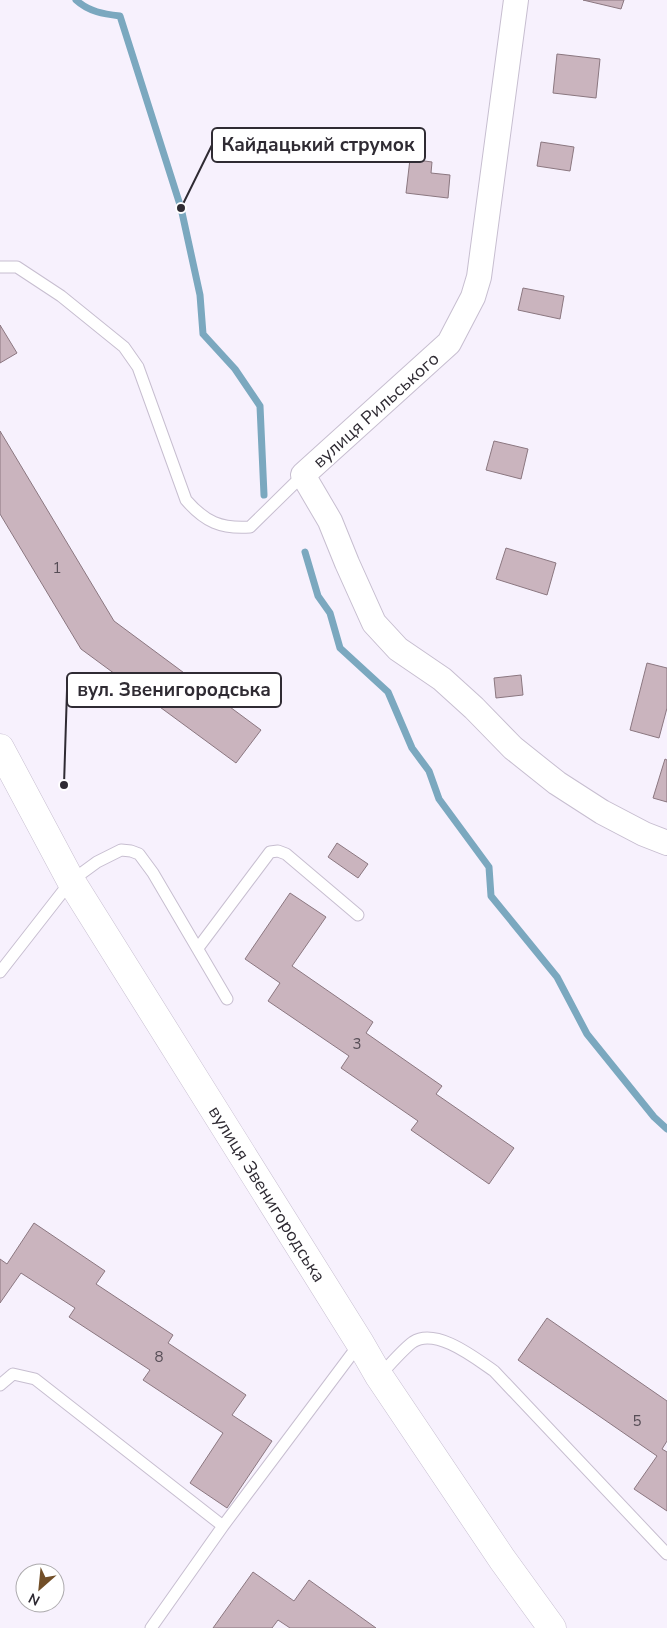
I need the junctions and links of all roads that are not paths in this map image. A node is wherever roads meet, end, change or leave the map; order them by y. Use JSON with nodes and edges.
{"nodes":[{"id":1,"x":516,"y":0,"type":"edge"},
{"id":2,"x":0,"y":267,"type":"edge"},
{"id":3,"x":303,"y":475,"type":"junction"},
{"id":4,"x":0,"y":748,"type":"edge"},
{"id":5,"x":667,"y":843,"type":"edge"},
{"id":6,"x":71,"y":881,"type":"junction"},
{"id":7,"x":358,"y":915,"type":"dead end"},
{"id":8,"x":198,"y":948,"type":"junction"},
{"id":9,"x":0,"y":972,"type":"edge"},
{"id":10,"x":227,"y":999,"type":"dead end"},
{"id":11,"x":360,"y":1343,"type":"junction"},
{"id":12,"x":379,"y":1376,"type":"junction"},
{"id":13,"x":0,"y":1385,"type":"edge"},
{"id":14,"x":223,"y":1526,"type":"junction"},
{"id":15,"x":667,"y":1554,"type":"edge"},
{"id":16,"x":151,"y":1628,"type":"edge"},
{"id":17,"x":552,"y":1628,"type":"edge"}],
"edges":[{"from":1,"to":3,"type":"street","name":"вулиця Рильського"},
{"from":2,"to":3,"type":"lane"},
{"from":3,"to":5,"type":"street","name":"вулиця Рильського"},
{"from":4,"to":6,"type":"street","name":"вулиця Звенигородська"},
{"from":6,"to":8,"type":"lane"},
{"from":6,"to":9,"type":"lane"},
{"from":6,"to":11,"type":"street","name":"вулиця Звенигородська"},
{"from":7,"to":8,"type":"lane"},
{"from":8,"to":10,"type":"lane"},
{"from":11,"to":12,"type":"street","name":"вулиця Звенигородська"},
{"from":11,"to":14,"type":"lane"},
{"from":12,"to":15,"type":"lane"},
{"from":12,"to":17,"type":"street","name":"вулиця Звенигородська"},
{"from":13,"to":14,"type":"lane"},
{"from":14,"to":16,"type":"lane"}]}
